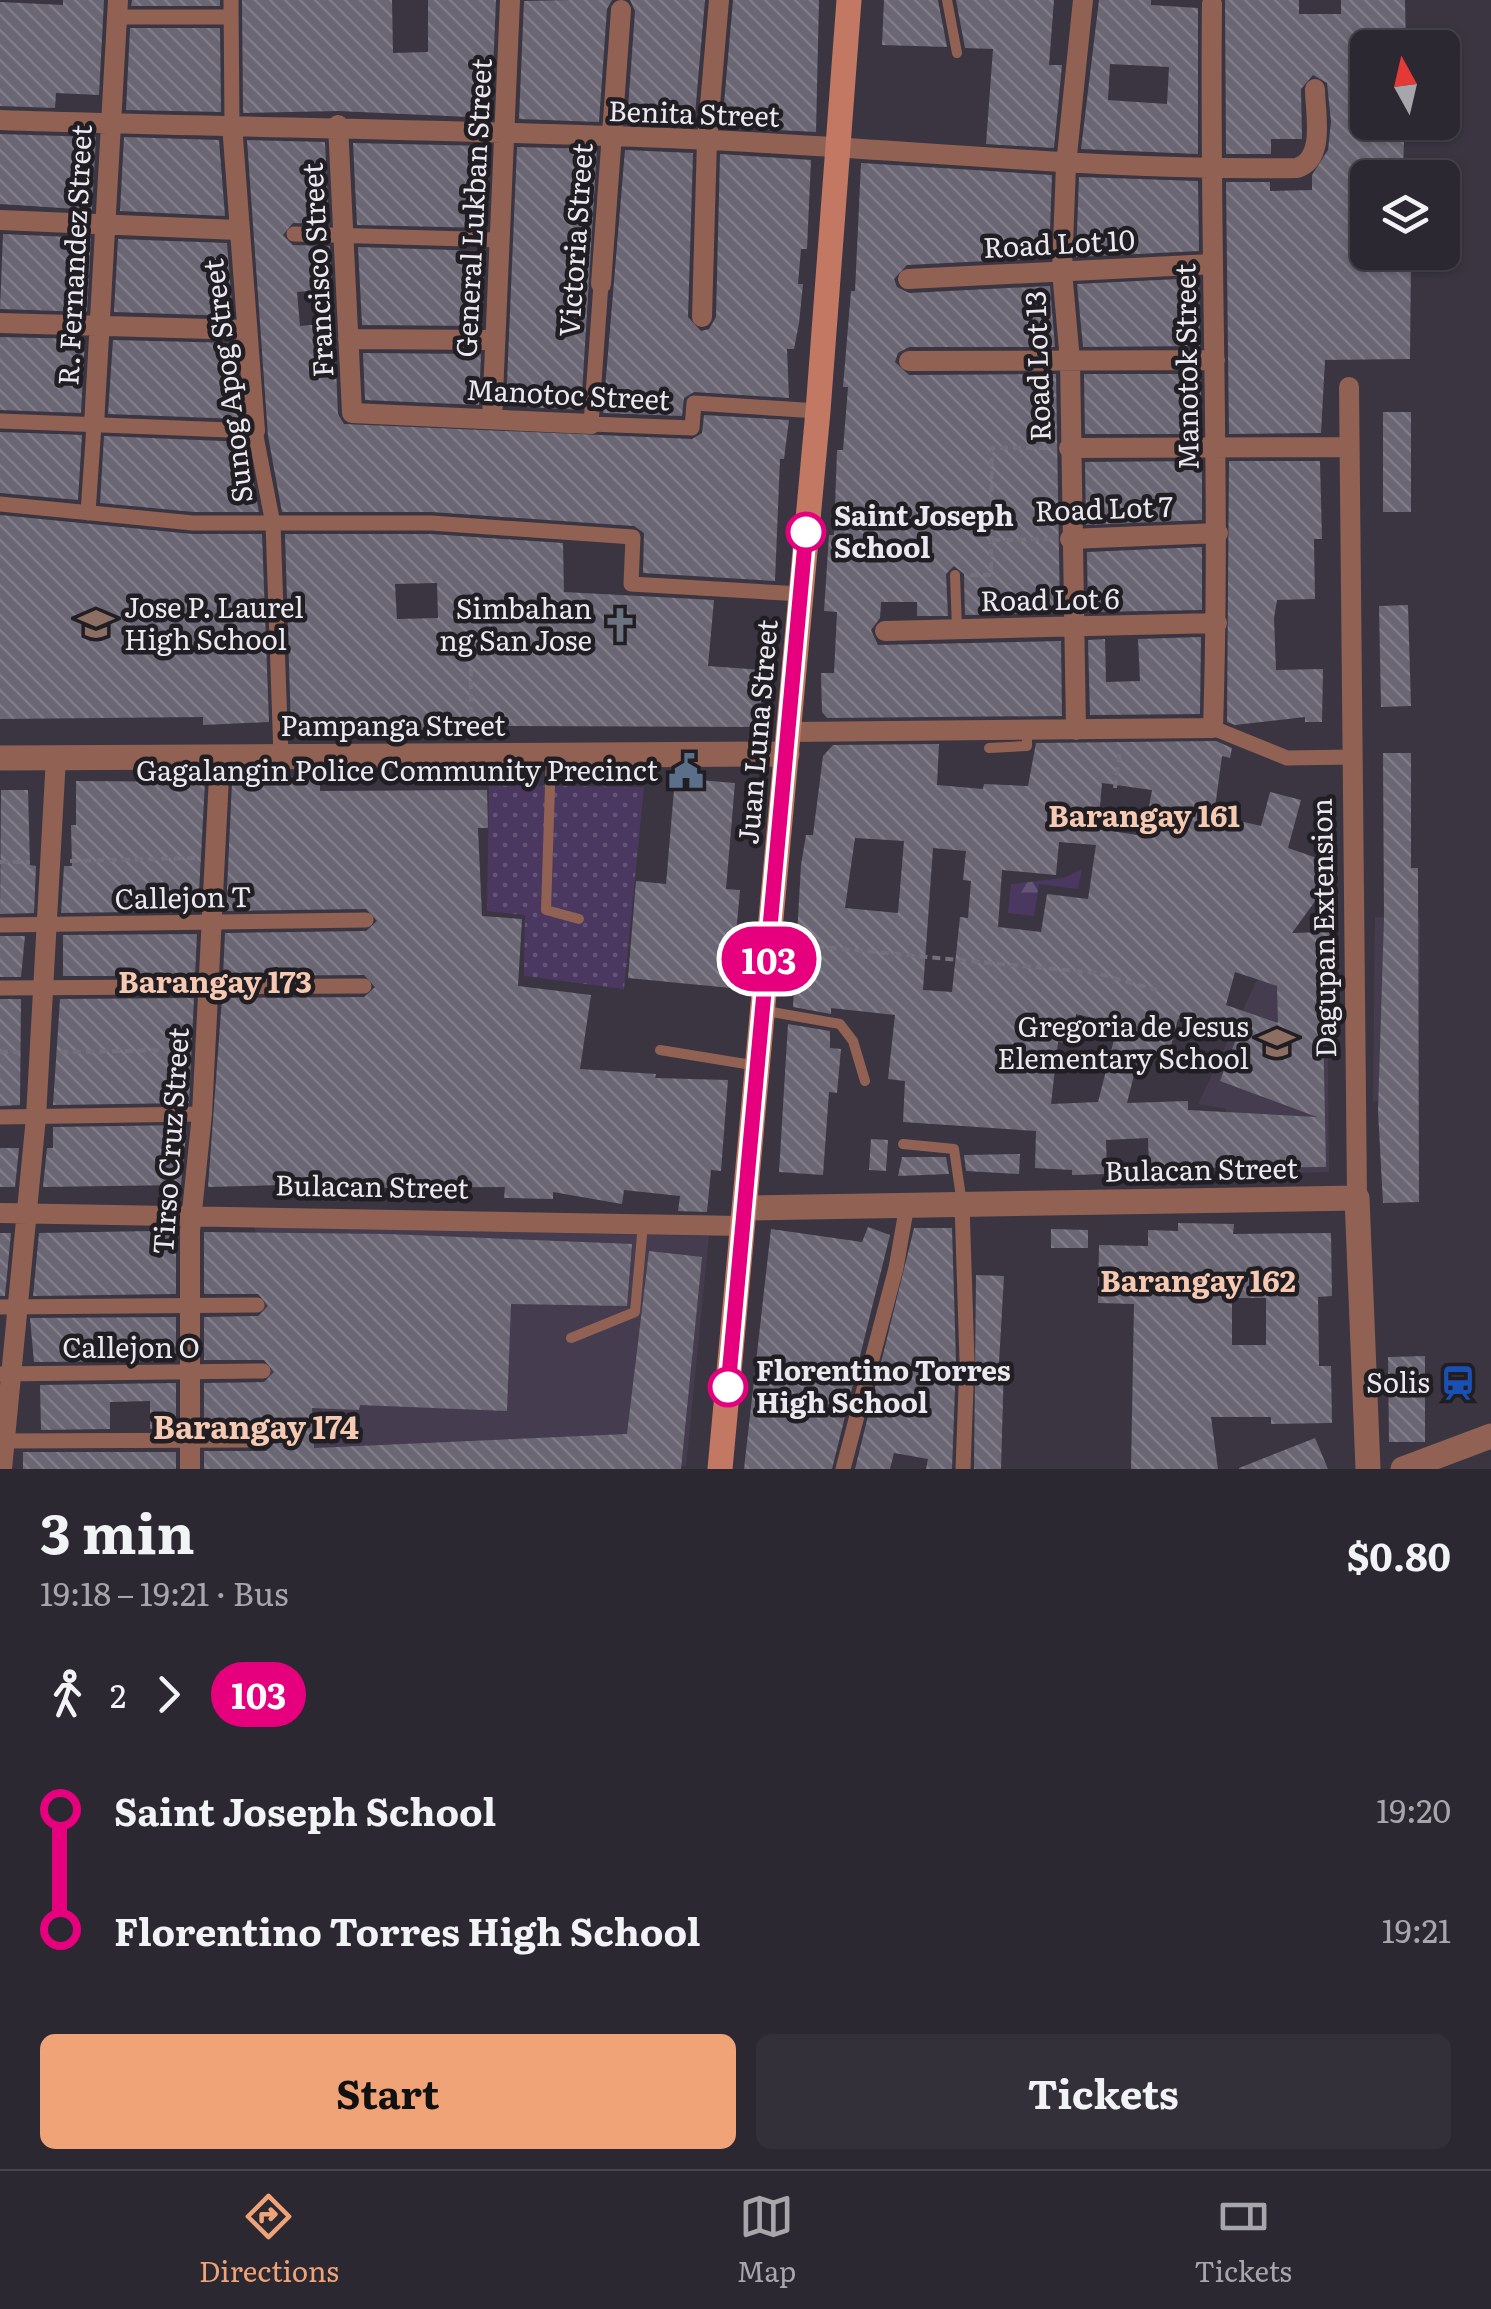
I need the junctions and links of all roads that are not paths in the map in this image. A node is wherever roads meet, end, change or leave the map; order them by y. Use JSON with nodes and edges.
{"nodes":[{"id":1,"x":510,"y":0,"type":"edge"},
{"id":2,"x":720,"y":0,"type":"edge"},
{"id":3,"x":849,"y":0,"type":"edge"},
{"id":4,"x":946,"y":0,"type":"edge"},
{"id":5,"x":1083,"y":0,"type":"edge"},
{"id":6,"x":1212,"y":4,"type":"dead end"},
{"id":7,"x":622,"y":5,"type":"edge"},
{"id":8,"x":117,"y":8,"type":"edge"},
{"id":9,"x":231,"y":8,"type":"edge"},
{"id":10,"x":957,"y":53,"type":"dead end"},
{"id":11,"x":1315,"y":89,"type":"dead end"},
{"id":12,"x":0,"y":120,"type":"edge"},
{"id":13,"x":110,"y":124,"type":"junction"},
{"id":14,"x":232,"y":124,"type":"junction"},
{"id":15,"x":338,"y":126,"type":"junction"},
{"id":16,"x":505,"y":135,"type":"junction"},
{"id":17,"x":611,"y":138,"type":"junction"},
{"id":18,"x":708,"y":140,"type":"junction"},
{"id":19,"x":840,"y":148,"type":"junction"},
{"id":20,"x":1066,"y":164,"type":"junction"},
{"id":21,"x":1210,"y":169,"type":"junction"},
{"id":22,"x":0,"y":220,"type":"edge"},
{"id":23,"x":102,"y":224,"type":"junction"},
{"id":24,"x":238,"y":230,"type":"junction"},
{"id":25,"x":294,"y":234,"type":"dead end"},
{"id":26,"x":344,"y":234,"type":"junction"},
{"id":27,"x":500,"y":240,"type":"junction"},
{"id":28,"x":1212,"y":264,"type":"junction"},
{"id":29,"x":1062,"y":271,"type":"junction"},
{"id":30,"x":908,"y":280,"type":"dead end"},
{"id":31,"x":601,"y":284,"type":"joint"},
{"id":32,"x":702,"y":317,"type":"dead end"},
{"id":33,"x":0,"y":323,"type":"edge"},
{"id":34,"x":97,"y":326,"type":"junction"},
{"id":35,"x":246,"y":330,"type":"junction"},
{"id":36,"x":348,"y":339,"type":"junction"},
{"id":37,"x":494,"y":340,"type":"junction"},
{"id":38,"x":1215,"y":360,"type":"junction"},
{"id":39,"x":909,"y":361,"type":"dead end"},
{"id":40,"x":1070,"y":361,"type":"junction"},
{"id":41,"x":1348,"y":387,"type":"dead end"},
{"id":42,"x":818,"y":411,"type":"junction"},
{"id":43,"x":352,"y":413,"type":"joint"},
{"id":44,"x":492,"y":418,"type":"junction"},
{"id":45,"x":0,"y":421,"type":"edge"},
{"id":46,"x":592,"y":424,"type":"junction"},
{"id":47,"x":94,"y":425,"type":"junction"},
{"id":48,"x":256,"y":431,"type":"junction"},
{"id":49,"x":1069,"y":448,"type":"junction"},
{"id":50,"x":1349,"y":448,"type":"junction"},
{"id":51,"x":1216,"y":450,"type":"junction"},
{"id":52,"x":0,"y":504,"type":"edge"},
{"id":53,"x":88,"y":513,"type":"junction"},
{"id":54,"x":273,"y":524,"type":"junction"},
{"id":55,"x":1218,"y":534,"type":"junction"},
{"id":56,"x":1070,"y":539,"type":"junction"},
{"id":57,"x":956,"y":575,"type":"road end"},
{"id":58,"x":800,"y":594,"type":"junction"},
{"id":59,"x":1216,"y":623,"type":"junction"},
{"id":60,"x":1073,"y":627,"type":"junction"},
{"id":61,"x":957,"y":629,"type":"junction"},
{"id":62,"x":885,"y":631,"type":"dead end"},
{"id":63,"x":1213,"y":728,"type":"junction"},
{"id":64,"x":1026,"y":730,"type":"junction"},
{"id":65,"x":1076,"y":730,"type":"junction"},
{"id":66,"x":788,"y":743,"type":"junction"},
{"id":67,"x":989,"y":748,"type":"dead end"},
{"id":68,"x":551,"y":755,"type":"junction"},
{"id":69,"x":220,"y":756,"type":"junction"},
{"id":70,"x":281,"y":756,"type":"junction"},
{"id":71,"x":1352,"y":756,"type":"junction"},
{"id":72,"x":56,"y":757,"type":"junction"},
{"id":73,"x":0,"y":758,"type":"edge"},
{"id":74,"x":579,"y":919,"type":"dead end"},
{"id":75,"x":366,"y":920,"type":"dead end"},
{"id":76,"x":212,"y":922,"type":"junction"},
{"id":77,"x":0,"y":925,"type":"edge"},
{"id":78,"x":44,"y":925,"type":"junction"},
{"id":79,"x":208,"y":986,"type":"junction"},
{"id":80,"x":364,"y":986,"type":"dead end"},
{"id":81,"x":0,"y":988,"type":"edge"},
{"id":82,"x":42,"y":988,"type":"junction"},
{"id":83,"x":765,"y":1011,"type":"junction"},
{"id":84,"x":660,"y":1050,"type":"dead end"},
{"id":85,"x":759,"y":1067,"type":"junction"},
{"id":86,"x":864,"y":1080,"type":"dead end"},
{"id":87,"x":202,"y":1114,"type":"junction"},
{"id":88,"x":0,"y":1116,"type":"edge"},
{"id":89,"x":36,"y":1117,"type":"junction"},
{"id":90,"x":903,"y":1144,"type":"dead end"},
{"id":91,"x":1356,"y":1198,"type":"junction"},
{"id":92,"x":962,"y":1204,"type":"junction"},
{"id":93,"x":907,"y":1205,"type":"junction"},
{"id":94,"x":0,"y":1212,"type":"edge"},
{"id":95,"x":26,"y":1212,"type":"junction"},
{"id":96,"x":193,"y":1213,"type":"junction"},
{"id":97,"x":744,"y":1217,"type":"junction"},
{"id":98,"x":643,"y":1223,"type":"junction"},
{"id":99,"x":190,"y":1305,"type":"junction"},
{"id":100,"x":257,"y":1305,"type":"dead end"},
{"id":101,"x":9,"y":1307,"type":"edge"},
{"id":102,"x":571,"y":1338,"type":"dead end"},
{"id":103,"x":263,"y":1371,"type":"dead end"},
{"id":104,"x":191,"y":1372,"type":"junction"},
{"id":105,"x":6,"y":1373,"type":"edge"},
{"id":106,"x":1491,"y":1436,"type":"edge"},
{"id":107,"x":190,"y":1440,"type":"junction"},
{"id":108,"x":265,"y":1440,"type":"dead end"},
{"id":109,"x":2,"y":1441,"type":"edge"},
{"id":110,"x":2,"y":1469,"type":"edge"},
{"id":111,"x":190,"y":1469,"type":"edge"},
{"id":112,"x":720,"y":1469,"type":"edge"},
{"id":113,"x":842,"y":1469,"type":"edge"},
{"id":114,"x":963,"y":1469,"type":"edge"},
{"id":115,"x":1368,"y":1469,"type":"edge"},
{"id":116,"x":1402,"y":1469,"type":"edge"}],
"edges":[{"from":1,"to":16,"type":"street","name":"General Lukban Street"},
{"from":2,"to":18,"type":"street"},
{"from":3,"to":19,"type":"main road","name":"Juan Luna Street"},
{"from":4,"to":10,"type":"lane"},
{"from":5,"to":20,"type":"street","name":"Road Lot 13"},
{"from":6,"to":21,"type":"street","name":"Manotok Street"},
{"from":7,"to":17,"type":"street","name":"Victoria Street"},
{"from":8,"to":9,"type":"street"},
{"from":8,"to":13,"type":"street","name":"R. Fernandez Street"},
{"from":9,"to":14,"type":"street","name":"Sunog Apog Street"},
{"from":11,"to":21,"type":"street","name":"Benita Street"},
{"from":12,"to":13,"type":"street","name":"Benita Street"},
{"from":13,"to":14,"type":"street","name":"Benita Street"},
{"from":13,"to":23,"type":"street","name":"R. Fernandez Street"},
{"from":14,"to":15,"type":"street","name":"Benita Street"},
{"from":14,"to":24,"type":"street","name":"Sunog Apog Street"},
{"from":15,"to":16,"type":"street","name":"Benita Street"},
{"from":15,"to":26,"type":"street","name":"Francisco Street"},
{"from":16,"to":17,"type":"street","name":"Benita Street"},
{"from":16,"to":27,"type":"street","name":"General Lukban Street"},
{"from":17,"to":18,"type":"street","name":"Benita Street"},
{"from":17,"to":31,"type":"street","name":"Victoria Street"},
{"from":18,"to":19,"type":"street","name":"Benita Street"},
{"from":18,"to":32,"type":"street"},
{"from":19,"to":20,"type":"street","name":"Benita Street"},
{"from":19,"to":42,"type":"main road","name":"Juan Luna Street"},
{"from":20,"to":21,"type":"street","name":"Benita Street"},
{"from":20,"to":29,"type":"street","name":"Road Lot 13"},
{"from":21,"to":28,"type":"street","name":"Manotok Street"},
{"from":22,"to":23,"type":"street"},
{"from":23,"to":24,"type":"street"},
{"from":23,"to":34,"type":"street","name":"R. Fernandez Street"},
{"from":24,"to":35,"type":"street","name":"Sunog Apog Street"},
{"from":25,"to":26,"type":"street"},
{"from":26,"to":27,"type":"street"},
{"from":26,"to":36,"type":"street","name":"Francisco Street"},
{"from":27,"to":37,"type":"street","name":"General Lukban Street"},
{"from":28,"to":29,"type":"street","name":"Road Lot 10"},
{"from":28,"to":38,"type":"street","name":"Manotok Street"},
{"from":29,"to":30,"type":"street","name":"Road Lot 10"},
{"from":29,"to":40,"type":"street","name":"Road Lot 13"},
{"from":31,"to":46,"type":"street","name":"Victoria Street"},
{"from":33,"to":34,"type":"street"},
{"from":34,"to":35,"type":"street"},
{"from":34,"to":47,"type":"street","name":"R. Fernandez Street"},
{"from":35,"to":48,"type":"street","name":"Sunog Apog Street"},
{"from":36,"to":37,"type":"street"},
{"from":36,"to":43,"type":"street","name":"Francisco Street"},
{"from":37,"to":44,"type":"street","name":"General Lukban Street"},
{"from":38,"to":40,"type":"street"},
{"from":38,"to":51,"type":"street","name":"Manotok Street"},
{"from":39,"to":40,"type":"street"},
{"from":40,"to":49,"type":"street","name":"Road Lot 13"},
{"from":41,"to":50,"type":"street","name":"Dagupan Extension"},
{"from":42,"to":46,"type":"street","name":"Manotoc Street"},
{"from":42,"to":58,"type":"main road","name":"Juan Luna Street"},
{"from":43,"to":44,"type":"street","name":"Manotoc Street"},
{"from":44,"to":46,"type":"street","name":"Manotoc Street"},
{"from":45,"to":47,"type":"street"},
{"from":47,"to":48,"type":"street"},
{"from":47,"to":53,"type":"street","name":"R. Fernandez Street"},
{"from":48,"to":54,"type":"street","name":"Sunog Apog Street"},
{"from":49,"to":51,"type":"street"},
{"from":49,"to":56,"type":"street","name":"Road Lot 13"},
{"from":50,"to":51,"type":"street"},
{"from":50,"to":71,"type":"street","name":"Dagupan Extension"},
{"from":51,"to":55,"type":"street","name":"Manotok Street"},
{"from":52,"to":53,"type":"street"},
{"from":53,"to":54,"type":"street"},
{"from":54,"to":58,"type":"street"},
{"from":54,"to":70,"type":"street","name":"Sunog Apog Street"},
{"from":55,"to":56,"type":"street","name":"Road Lot 7"},
{"from":55,"to":59,"type":"street","name":"Manotok Street"},
{"from":56,"to":60,"type":"street","name":"Road Lot 13"},
{"from":57,"to":61,"type":"lane"},
{"from":58,"to":66,"type":"main road","name":"Juan Luna Street"},
{"from":59,"to":60,"type":"street","name":"Road Lot 6"},
{"from":59,"to":63,"type":"street","name":"Manotok Street"},
{"from":60,"to":61,"type":"street","name":"Road Lot 6"},
{"from":60,"to":65,"type":"street","name":"Road Lot 13"},
{"from":61,"to":62,"type":"street","name":"Road Lot 6"},
{"from":63,"to":65,"type":"street","name":"Pampanga Street"},
{"from":63,"to":71,"type":"street","name":"Pampanga Street"},
{"from":64,"to":65,"type":"street","name":"Pampanga Street"},
{"from":64,"to":66,"type":"street","name":"Pampanga Street"},
{"from":64,"to":67,"type":"lane"},
{"from":66,"to":68,"type":"street","name":"Pampanga Street"},
{"from":66,"to":83,"type":"main road","name":"Juan Luna Street"},
{"from":68,"to":70,"type":"street","name":"Pampanga Street"},
{"from":68,"to":74,"type":"lane"},
{"from":69,"to":70,"type":"street","name":"Pampanga Street"},
{"from":69,"to":72,"type":"street","name":"Pampanga Street"},
{"from":69,"to":76,"type":"street","name":"Tirso Cruz Street"},
{"from":71,"to":91,"type":"street","name":"Dagupan Extension"},
{"from":72,"to":73,"type":"street","name":"Pampanga Street"},
{"from":72,"to":78,"type":"street"},
{"from":75,"to":76,"type":"street","name":"Callejon T"},
{"from":76,"to":78,"type":"street","name":"Callejon T"},
{"from":76,"to":79,"type":"street","name":"Tirso Cruz Street"},
{"from":77,"to":78,"type":"street","name":"Callejon T"},
{"from":78,"to":82,"type":"street"},
{"from":79,"to":80,"type":"street"},
{"from":79,"to":82,"type":"street"},
{"from":79,"to":87,"type":"street","name":"Tirso Cruz Street"},
{"from":81,"to":82,"type":"street"},
{"from":82,"to":89,"type":"street"},
{"from":83,"to":85,"type":"main road","name":"Juan Luna Street"},
{"from":83,"to":86,"type":"lane"},
{"from":84,"to":85,"type":"lane"},
{"from":85,"to":97,"type":"main road","name":"Juan Luna Street"},
{"from":87,"to":89,"type":"street"},
{"from":87,"to":96,"type":"street","name":"Tirso Cruz Street"},
{"from":88,"to":89,"type":"street"},
{"from":89,"to":95,"type":"street"},
{"from":90,"to":92,"type":"lane"},
{"from":91,"to":92,"type":"street","name":"Bulacan Street"},
{"from":91,"to":115,"type":"street","name":"Dagupan Extension"},
{"from":92,"to":93,"type":"street","name":"Bulacan Street"},
{"from":92,"to":114,"type":"street"},
{"from":93,"to":97,"type":"street","name":"Bulacan Street"},
{"from":93,"to":113,"type":"street"},
{"from":94,"to":95,"type":"street","name":"Bulacan Street"},
{"from":95,"to":96,"type":"street","name":"Bulacan Street"},
{"from":95,"to":101,"type":"street"},
{"from":96,"to":98,"type":"street","name":"Bulacan Street"},
{"from":96,"to":99,"type":"street","name":"Tirso Cruz Street"},
{"from":97,"to":98,"type":"street","name":"Bulacan Street"},
{"from":97,"to":112,"type":"main road","name":"Juan Luna Street"},
{"from":98,"to":102,"type":"lane"},
{"from":99,"to":100,"type":"street"},
{"from":99,"to":101,"type":"street"},
{"from":99,"to":104,"type":"street","name":"Tirso Cruz Street"},
{"from":101,"to":105,"type":"street"},
{"from":103,"to":104,"type":"street","name":"Callejon O"},
{"from":104,"to":105,"type":"street","name":"Callejon O"},
{"from":104,"to":107,"type":"street","name":"Tirso Cruz Street"},
{"from":105,"to":109,"type":"street"},
{"from":106,"to":116,"type":"street"},
{"from":107,"to":108,"type":"street"},
{"from":107,"to":109,"type":"street"},
{"from":107,"to":111,"type":"street","name":"Tirso Cruz Street"},
{"from":109,"to":110,"type":"street"}]}
